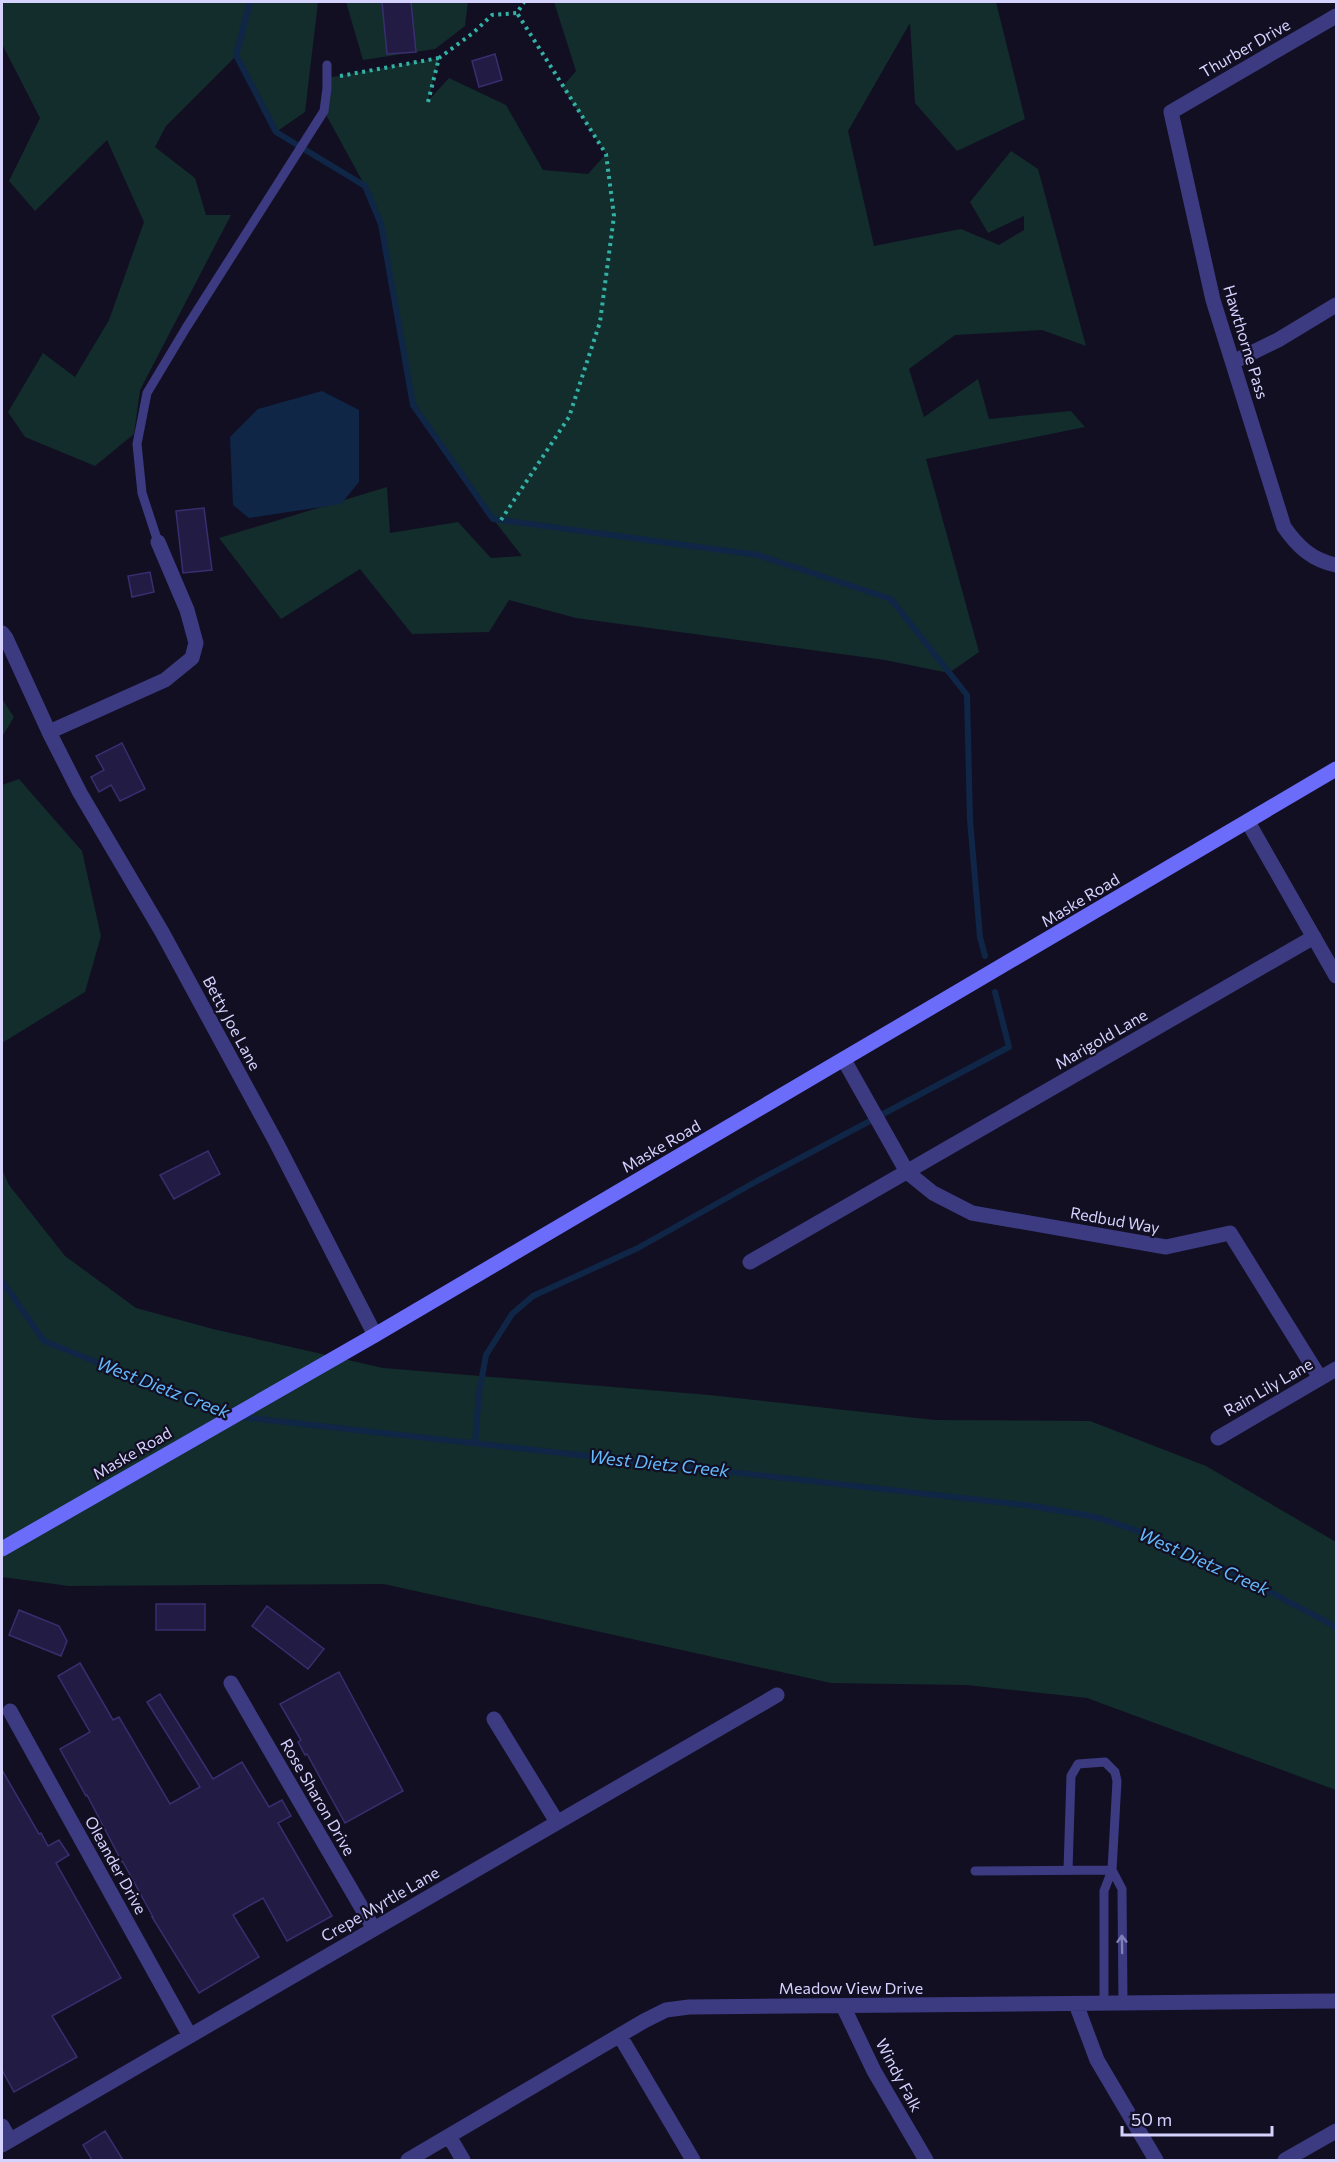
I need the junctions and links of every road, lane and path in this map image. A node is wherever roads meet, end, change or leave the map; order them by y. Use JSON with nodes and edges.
{"nodes":[{"id":1,"x":524,"y":2,"type":"edge"},
{"id":2,"x":517,"y":13,"type":"junction"},
{"id":3,"x":1336,"y":16,"type":"edge"},
{"id":4,"x":439,"y":58,"type":"junction"},
{"id":5,"x":327,"y":65,"type":"dead end"},
{"id":6,"x":327,"y":78,"type":"junction"},
{"id":7,"x":428,"y":102,"type":"dead end"},
{"id":8,"x":1171,"y":112,"type":"joint"},
{"id":9,"x":1336,"y":305,"type":"edge"},
{"id":10,"x":1233,"y":362,"type":"junction"},
{"id":11,"x":501,"y":520,"type":"dead end"},
{"id":12,"x":158,"y":542,"type":"joint"},
{"id":13,"x":1330,"y":564,"type":"edge"},
{"id":14,"x":2,"y":633,"type":"edge"},
{"id":15,"x":49,"y":732,"type":"junction"},
{"id":16,"x":1336,"y":769,"type":"edge"},
{"id":17,"x":1248,"y":822,"type":"junction"},
{"id":18,"x":1314,"y":936,"type":"junction"},
{"id":19,"x":1336,"y":976,"type":"edge"},
{"id":20,"x":844,"y":1059,"type":"junction"},
{"id":21,"x":907,"y":1172,"type":"junction"},
{"id":22,"x":750,"y":1262,"type":"dead end"},
{"id":23,"x":375,"y":1335,"type":"junction"},
{"id":24,"x":1336,"y":1369,"type":"edge"},
{"id":25,"x":1320,"y":1378,"type":"junction"},
{"id":26,"x":1218,"y":1437,"type":"dead end"},
{"id":27,"x":2,"y":1549,"type":"edge"},
{"id":28,"x":231,"y":1683,"type":"dead end"},
{"id":29,"x":777,"y":1695,"type":"dead end"},
{"id":30,"x":10,"y":1711,"type":"dead end"},
{"id":31,"x":494,"y":1719,"type":"dead end"},
{"id":32,"x":557,"y":1822,"type":"junction"},
{"id":33,"x":1068,"y":1870,"type":"junction"},
{"id":34,"x":1112,"y":1870,"type":"junction"},
{"id":35,"x":975,"y":1871,"type":"dead end"},
{"id":36,"x":374,"y":1929,"type":"junction"},
{"id":37,"x":1336,"y":2001,"type":"edge"},
{"id":38,"x":1104,"y":2003,"type":"junction"},
{"id":39,"x":1123,"y":2003,"type":"junction"},
{"id":40,"x":1076,"y":2004,"type":"junction"},
{"id":41,"x":843,"y":2006,"type":"junction"},
{"id":42,"x":190,"y":2036,"type":"junction"},
{"id":43,"x":620,"y":2036,"type":"junction"},
{"id":44,"x":2,"y":2126,"type":"edge"},
{"id":45,"x":1336,"y":2131,"type":"edge"},
{"id":46,"x":449,"y":2136,"type":"junction"},
{"id":47,"x":6,"y":2143,"type":"edge"},
{"id":48,"x":408,"y":2160,"type":"edge"},
{"id":49,"x":463,"y":2160,"type":"edge"},
{"id":50,"x":693,"y":2160,"type":"edge"},
{"id":51,"x":926,"y":2160,"type":"edge"},
{"id":52,"x":1156,"y":2160,"type":"edge"},
{"id":53,"x":1285,"y":2160,"type":"edge"}],
"edges":[{"from":1,"to":2,"type":"path"},
{"from":2,"to":4,"type":"path"},
{"from":2,"to":11,"type":"path"},
{"from":3,"to":8,"type":"street","name":"Thurber Drive"},
{"from":4,"to":6,"type":"path"},
{"from":4,"to":7,"type":"path"},
{"from":5,"to":6,"type":"lane"},
{"from":6,"to":12,"type":"lane"},
{"from":8,"to":10,"type":"street","name":"Hawthorne Pass"},
{"from":9,"to":10,"type":"street"},
{"from":10,"to":13,"type":"street","name":"Hawthorne Pass"},
{"from":12,"to":15,"type":"street"},
{"from":14,"to":15,"type":"street","name":"Betty Joe Lane"},
{"from":15,"to":23,"type":"street","name":"Betty Joe Lane"},
{"from":16,"to":17,"type":"street","name":"Maske Road"},
{"from":17,"to":18,"type":"street"},
{"from":17,"to":20,"type":"street","name":"Maske Road"},
{"from":18,"to":19,"type":"street"},
{"from":18,"to":21,"type":"street","name":"Marigold Lane"},
{"from":20,"to":21,"type":"street"},
{"from":20,"to":23,"type":"street","name":"Maske Road"},
{"from":21,"to":22,"type":"street","name":"Marigold Lane"},
{"from":21,"to":25,"type":"street","name":"Redbud Way"},
{"from":23,"to":27,"type":"street","name":"Maske Road"},
{"from":24,"to":25,"type":"street","name":"Rain Lily Lane"},
{"from":25,"to":26,"type":"street","name":"Rain Lily Lane"},
{"from":28,"to":36,"type":"street","name":"Rose Sharon Drive"},
{"from":29,"to":32,"type":"street","name":"Crepe Myrtle Lane"},
{"from":30,"to":42,"type":"street","name":"Oleander Drive"},
{"from":31,"to":32,"type":"street"},
{"from":32,"to":36,"type":"street","name":"Crepe Myrtle Lane"},
{"from":33,"to":34,"type":"lane"},
{"from":33,"to":34,"type":"lane"},
{"from":33,"to":35,"type":"lane"},
{"from":34,"to":38,"type":"lane"},
{"from":39,"to":34,"type":"lane","one_way":true},
{"from":36,"to":42,"type":"street","name":"Crepe Myrtle Lane"},
{"from":37,"to":39,"type":"street","name":"Meadow View Drive"},
{"from":38,"to":39,"type":"street","name":"Meadow View Drive"},
{"from":38,"to":40,"type":"street","name":"Meadow View Drive"},
{"from":40,"to":41,"type":"street","name":"Meadow View Drive"},
{"from":40,"to":52,"type":"street"},
{"from":41,"to":43,"type":"street","name":"Meadow View Drive"},
{"from":41,"to":51,"type":"street","name":"Windy Falk"},
{"from":42,"to":47,"type":"street","name":"Crepe Myrtle Lane"},
{"from":43,"to":46,"type":"street","name":"Meadow View Drive"},
{"from":43,"to":50,"type":"street"},
{"from":44,"to":47,"type":"street"},
{"from":45,"to":53,"type":"street"},
{"from":46,"to":48,"type":"street","name":"Meadow View Drive"},
{"from":46,"to":49,"type":"street"}]}
